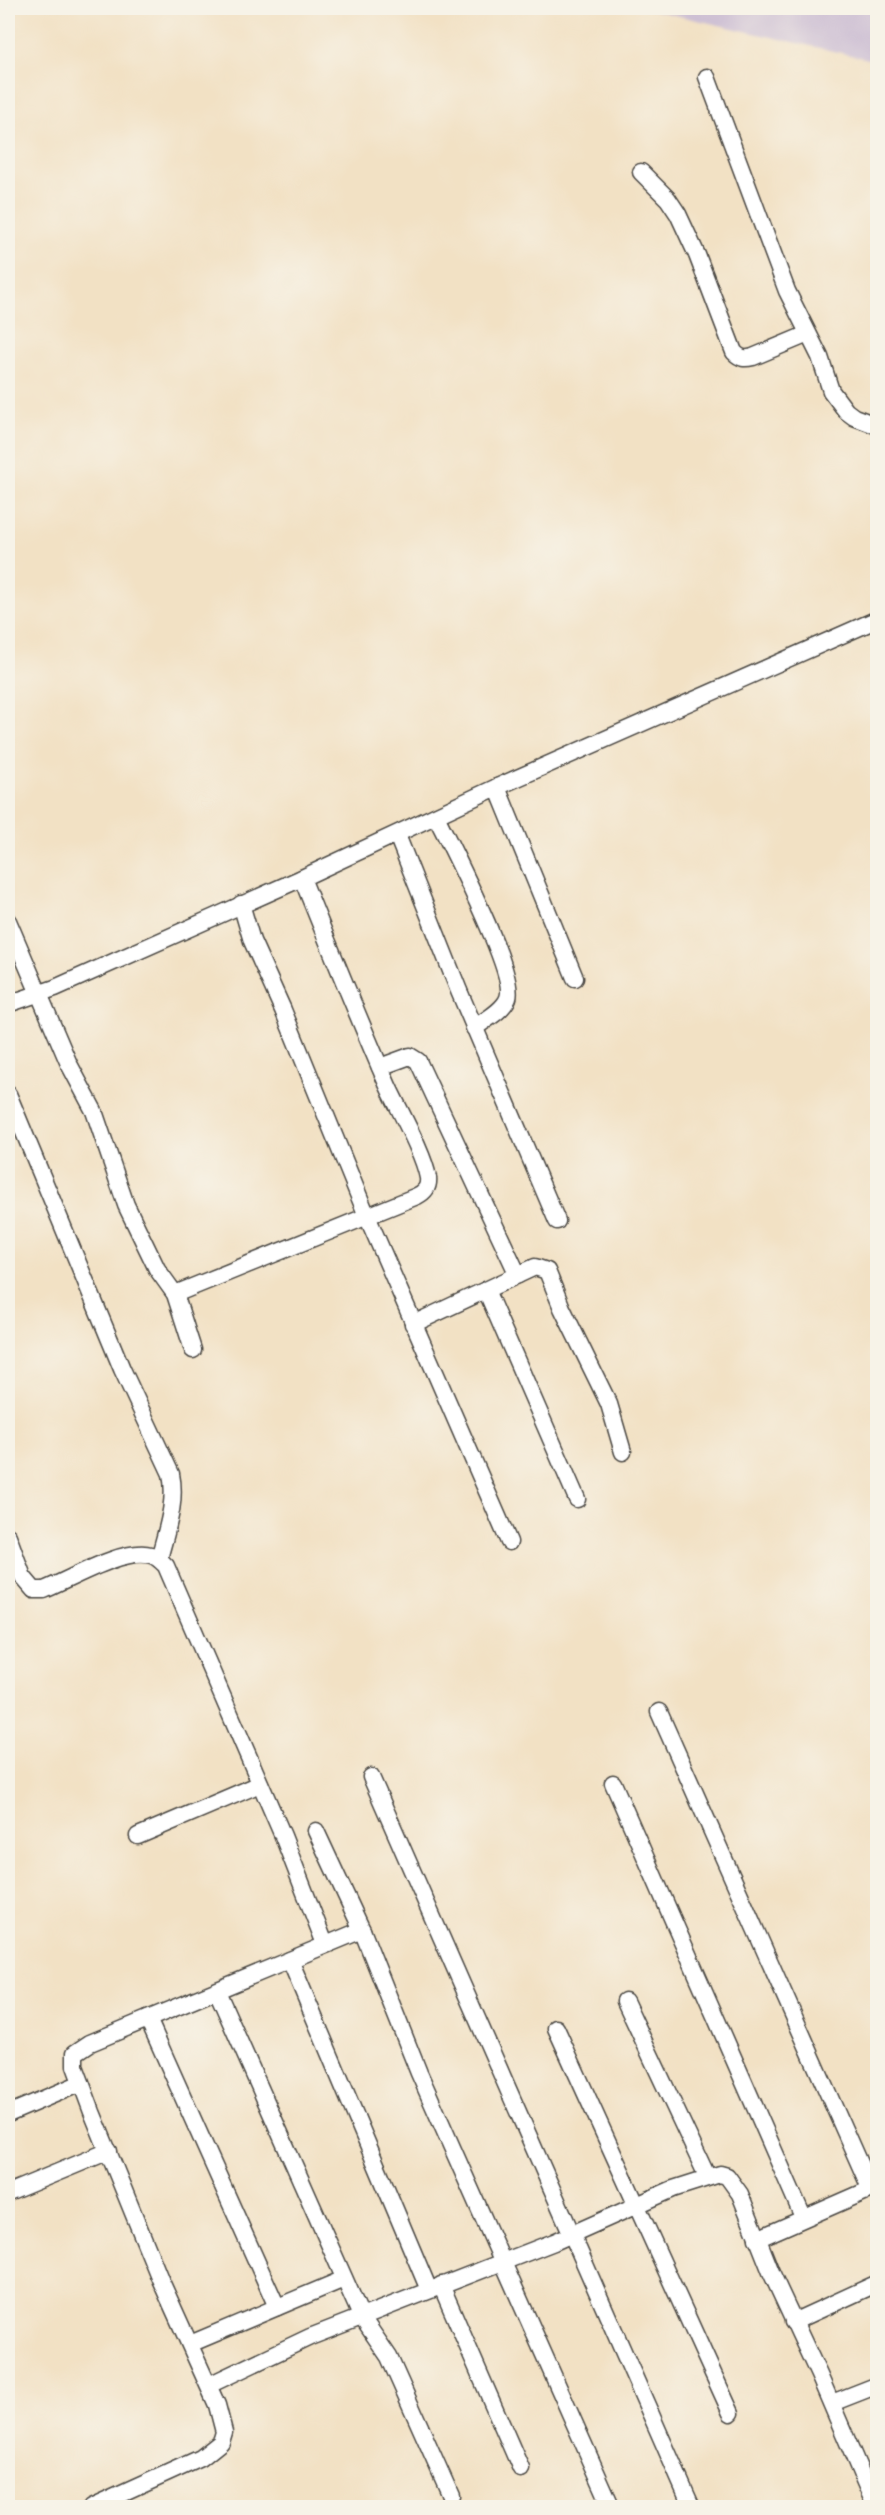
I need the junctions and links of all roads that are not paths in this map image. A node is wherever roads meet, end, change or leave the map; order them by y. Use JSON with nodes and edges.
{"nodes":[{"id":1,"x":707,"y":77,"type":"dead end"},
{"id":2,"x":641,"y":172,"type":"dead end"},
{"id":3,"x":808,"y":334,"type":"junction"},
{"id":4,"x":878,"y":426,"type":"edge"},
{"id":5,"x":878,"y":619,"type":"edge"},
{"id":6,"x":497,"y":787,"type":"junction"},
{"id":7,"x":436,"y":816,"type":"junction"},
{"id":8,"x":397,"y":834,"type":"junction"},
{"id":9,"x":302,"y":878,"type":"junction"},
{"id":10,"x":241,"y":904,"type":"junction"},
{"id":11,"x":8,"y":921,"type":"edge"},
{"id":12,"x":575,"y":978,"type":"dead end"},
{"id":13,"x":37,"y":994,"type":"junction"},
{"id":14,"x":8,"y":1004,"type":"edge"},
{"id":15,"x":474,"y":1028,"type":"junction"},
{"id":16,"x":380,"y":1067,"type":"junction"},
{"id":17,"x":8,"y":1094,"type":"edge"},
{"id":18,"x":367,"y":1216,"type":"junction"},
{"id":19,"x":557,"y":1221,"type":"dead end"},
{"id":20,"x":518,"y":1275,"type":"junction"},
{"id":21,"x":486,"y":1290,"type":"junction"},
{"id":22,"x":175,"y":1294,"type":"junction"},
{"id":23,"x":413,"y":1324,"type":"junction"},
{"id":24,"x":193,"y":1350,"type":"dead end"},
{"id":25,"x":623,"y":1452,"type":"dead end"},
{"id":26,"x":577,"y":1499,"type":"dead end"},
{"id":27,"x":8,"y":1536,"type":"edge"},
{"id":28,"x":509,"y":1542,"type":"dead end"},
{"id":29,"x":159,"y":1559,"type":"junction"},
{"id":30,"x":658,"y":1713,"type":"dead end"},
{"id":31,"x":371,"y":1777,"type":"dead end"},
{"id":32,"x":613,"y":1783,"type":"dead end"},
{"id":33,"x":260,"y":1784,"type":"junction"},
{"id":34,"x":316,"y":1831,"type":"dead end"},
{"id":35,"x":138,"y":1836,"type":"dead end"},
{"id":36,"x":362,"y":1930,"type":"junction"},
{"id":37,"x":325,"y":1944,"type":"junction"},
{"id":38,"x":290,"y":1960,"type":"junction"},
{"id":39,"x":217,"y":1991,"type":"junction"},
{"id":40,"x":625,"y":2001,"type":"dead end"},
{"id":41,"x":148,"y":2019,"type":"junction"},
{"id":42,"x":556,"y":2028,"type":"dead end"},
{"id":43,"x":81,"y":2083,"type":"junction"},
{"id":44,"x":8,"y":2114,"type":"edge"},
{"id":45,"x":109,"y":2151,"type":"junction"},
{"id":46,"x":707,"y":2176,"type":"junction"},
{"id":47,"x":874,"y":2187,"type":"edge"},
{"id":48,"x":8,"y":2193,"type":"edge"},
{"id":49,"x":637,"y":2205,"type":"junction"},
{"id":50,"x":802,"y":2217,"type":"junction"},
{"id":51,"x":572,"y":2235,"type":"junction"},
{"id":52,"x":757,"y":2239,"type":"junction"},
{"id":53,"x":502,"y":2262,"type":"junction"},
{"id":54,"x":344,"y":2279,"type":"junction"},
{"id":55,"x":878,"y":2283,"type":"edge"},
{"id":56,"x":435,"y":2287,"type":"junction"},
{"id":57,"x":277,"y":2307,"type":"junction"},
{"id":58,"x":361,"y":2316,"type":"junction"},
{"id":59,"x":793,"y":2322,"type":"junction"},
{"id":60,"x":190,"y":2344,"type":"junction"},
{"id":61,"x":209,"y":2385,"type":"junction"},
{"id":62,"x":878,"y":2385,"type":"edge"},
{"id":63,"x":832,"y":2403,"type":"junction"},
{"id":64,"x":731,"y":2413,"type":"dead end"},
{"id":65,"x":520,"y":2469,"type":"dead end"},
{"id":66,"x":451,"y":2496,"type":"dead end"},
{"id":67,"x":875,"y":2498,"type":"edge"},
{"id":68,"x":91,"y":2508,"type":"edge"},
{"id":69,"x":612,"y":2508,"type":"edge"},
{"id":70,"x":692,"y":2508,"type":"edge"}],
"edges":[{"from":1,"to":3,"type":"street"},
{"from":2,"to":3,"type":"street"},
{"from":3,"to":4,"type":"street"},
{"from":5,"to":6,"type":"street"},
{"from":6,"to":7,"type":"street"},
{"from":6,"to":12,"type":"street"},
{"from":7,"to":8,"type":"street"},
{"from":7,"to":15,"type":"street"},
{"from":8,"to":9,"type":"street"},
{"from":8,"to":15,"type":"street"},
{"from":9,"to":10,"type":"street"},
{"from":9,"to":16,"type":"street"},
{"from":10,"to":13,"type":"street"},
{"from":10,"to":18,"type":"street"},
{"from":11,"to":13,"type":"street"},
{"from":13,"to":14,"type":"street"},
{"from":13,"to":22,"type":"street"},
{"from":15,"to":19,"type":"street"},
{"from":16,"to":18,"type":"street"},
{"from":16,"to":20,"type":"street"},
{"from":17,"to":29,"type":"street"},
{"from":18,"to":22,"type":"street"},
{"from":18,"to":23,"type":"street"},
{"from":20,"to":21,"type":"street"},
{"from":20,"to":25,"type":"street"},
{"from":21,"to":23,"type":"street"},
{"from":21,"to":26,"type":"street"},
{"from":22,"to":24,"type":"street"},
{"from":23,"to":28,"type":"street"},
{"from":27,"to":29,"type":"street"},
{"from":29,"to":33,"type":"street"},
{"from":30,"to":47,"type":"street"},
{"from":31,"to":51,"type":"street"},
{"from":32,"to":50,"type":"street"},
{"from":33,"to":35,"type":"street"},
{"from":33,"to":37,"type":"street"},
{"from":34,"to":36,"type":"street"},
{"from":36,"to":37,"type":"street"},
{"from":36,"to":53,"type":"street"},
{"from":37,"to":38,"type":"street"},
{"from":38,"to":39,"type":"street"},
{"from":38,"to":56,"type":"street"},
{"from":39,"to":41,"type":"street"},
{"from":39,"to":54,"type":"street"},
{"from":40,"to":46,"type":"street"},
{"from":41,"to":43,"type":"street"},
{"from":41,"to":57,"type":"street"},
{"from":42,"to":49,"type":"street"},
{"from":43,"to":44,"type":"street"},
{"from":43,"to":45,"type":"street"},
{"from":45,"to":48,"type":"street"},
{"from":45,"to":60,"type":"street"},
{"from":46,"to":49,"type":"street"},
{"from":46,"to":52,"type":"street"},
{"from":47,"to":50,"type":"street"},
{"from":49,"to":51,"type":"street"},
{"from":49,"to":64,"type":"street"},
{"from":50,"to":52,"type":"street"},
{"from":51,"to":53,"type":"street"},
{"from":51,"to":70,"type":"street"},
{"from":52,"to":59,"type":"street"},
{"from":53,"to":56,"type":"street"},
{"from":53,"to":69,"type":"street"},
{"from":54,"to":57,"type":"street"},
{"from":54,"to":58,"type":"street"},
{"from":55,"to":59,"type":"street"},
{"from":56,"to":58,"type":"street"},
{"from":56,"to":65,"type":"street"},
{"from":57,"to":60,"type":"street"},
{"from":58,"to":61,"type":"street"},
{"from":58,"to":66,"type":"street"},
{"from":59,"to":63,"type":"street"},
{"from":60,"to":61,"type":"street"},
{"from":61,"to":68,"type":"street"},
{"from":62,"to":63,"type":"street"},
{"from":63,"to":67,"type":"street"}]}
